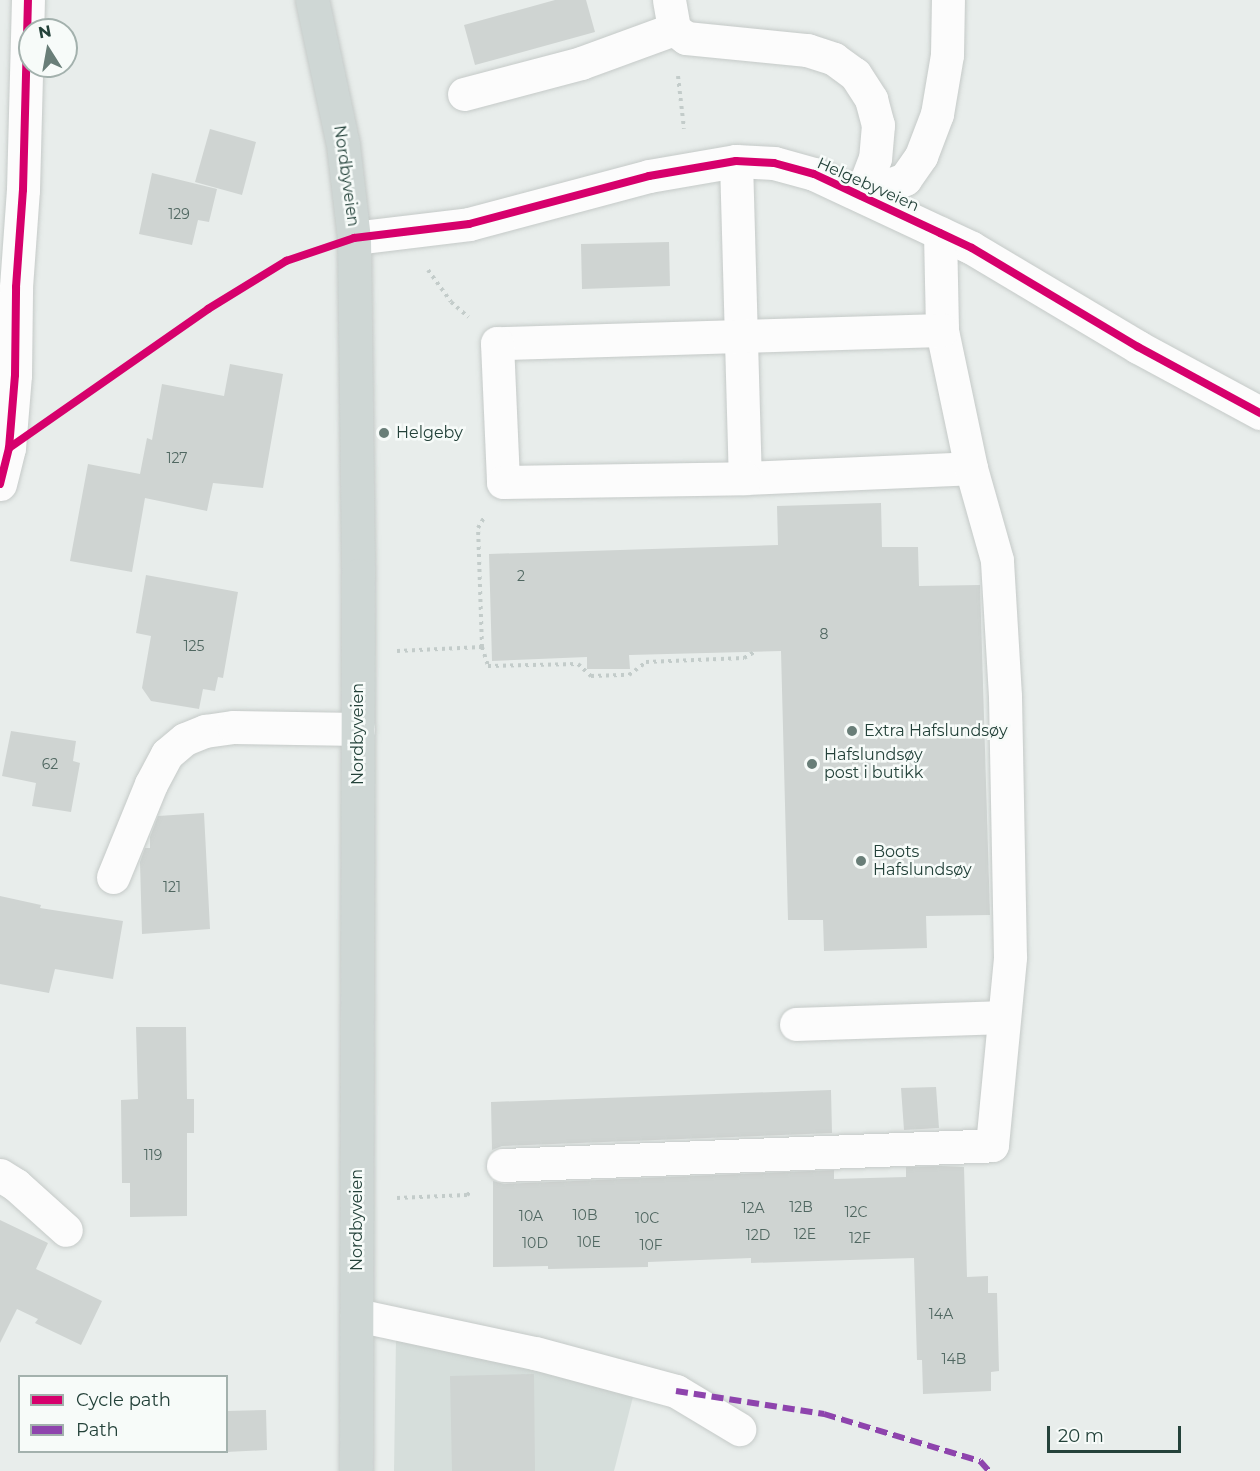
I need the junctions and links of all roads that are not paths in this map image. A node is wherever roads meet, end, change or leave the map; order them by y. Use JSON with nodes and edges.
{"nodes":[{"id":1,"x":28,"y":0,"type":"edge"},
{"id":2,"x":312,"y":0,"type":"edge"},
{"id":3,"x":948,"y":0,"type":"edge"},
{"id":4,"x":671,"y":14,"type":"edge"},
{"id":5,"x":464,"y":94,"type":"dead end"},
{"id":6,"x":736,"y":161,"type":"junction"},
{"id":7,"x":861,"y":195,"type":"junction"},
{"id":8,"x":940,"y":232,"type":"junction"},
{"id":9,"x":368,"y":237,"type":"junction"},
{"id":10,"x":942,"y":330,"type":"junction"},
{"id":11,"x":8,"y":336,"type":"edge"},
{"id":12,"x":741,"y":336,"type":"junction"},
{"id":13,"x":1260,"y":413,"type":"edge"},
{"id":14,"x":971,"y":468,"type":"junction"},
{"id":15,"x":745,"y":478,"type":"junction"},
{"id":16,"x":0,"y":484,"type":"edge"},
{"id":17,"x":358,"y":729,"type":"junction"},
{"id":18,"x":113,"y":878,"type":"dead end"},
{"id":19,"x":1004,"y":1017,"type":"junction"},
{"id":20,"x":796,"y":1024,"type":"dead end"},
{"id":21,"x":503,"y":1165,"type":"road end"},
{"id":22,"x":0,"y":1175,"type":"edge"},
{"id":23,"x":66,"y":1230,"type":"dead end"},
{"id":24,"x":357,"y":1315,"type":"junction"},
{"id":25,"x":739,"y":1429,"type":"dead end"},
{"id":26,"x":356,"y":1471,"type":"edge"}],
"edges":[{"from":1,"to":11,"type":"street"},
{"from":2,"to":9,"type":"main road","name":"Nordbyveien"},
{"from":3,"to":7,"type":"street","name":"Helgebyveien"},
{"from":4,"to":5,"type":"street"},
{"from":4,"to":7,"type":"street","name":"Helgebyveien"},
{"from":6,"to":7,"type":"street","name":"Helgebyveien"},
{"from":6,"to":9,"type":"street","name":"Helgebyveien"},
{"from":6,"to":12,"type":"street"},
{"from":7,"to":8,"type":"street","name":"Helgebyveien"},
{"from":8,"to":10,"type":"street"},
{"from":8,"to":13,"type":"street","name":"Helgebyveien"},
{"from":9,"to":17,"type":"main road","name":"Nordbyveien"},
{"from":10,"to":12,"type":"street"},
{"from":10,"to":14,"type":"street"},
{"from":11,"to":16,"type":"street"},
{"from":12,"to":15,"type":"street"},
{"from":12,"to":15,"type":"street"},
{"from":14,"to":15,"type":"street"},
{"from":14,"to":19,"type":"street"},
{"from":17,"to":18,"type":"street"},
{"from":17,"to":24,"type":"main road","name":"Nordbyveien"},
{"from":19,"to":20,"type":"street"},
{"from":19,"to":21,"type":"street"},
{"from":22,"to":23,"type":"street"},
{"from":24,"to":25,"type":"street"},
{"from":24,"to":26,"type":"main road","name":"Nordbyveien"}]}
